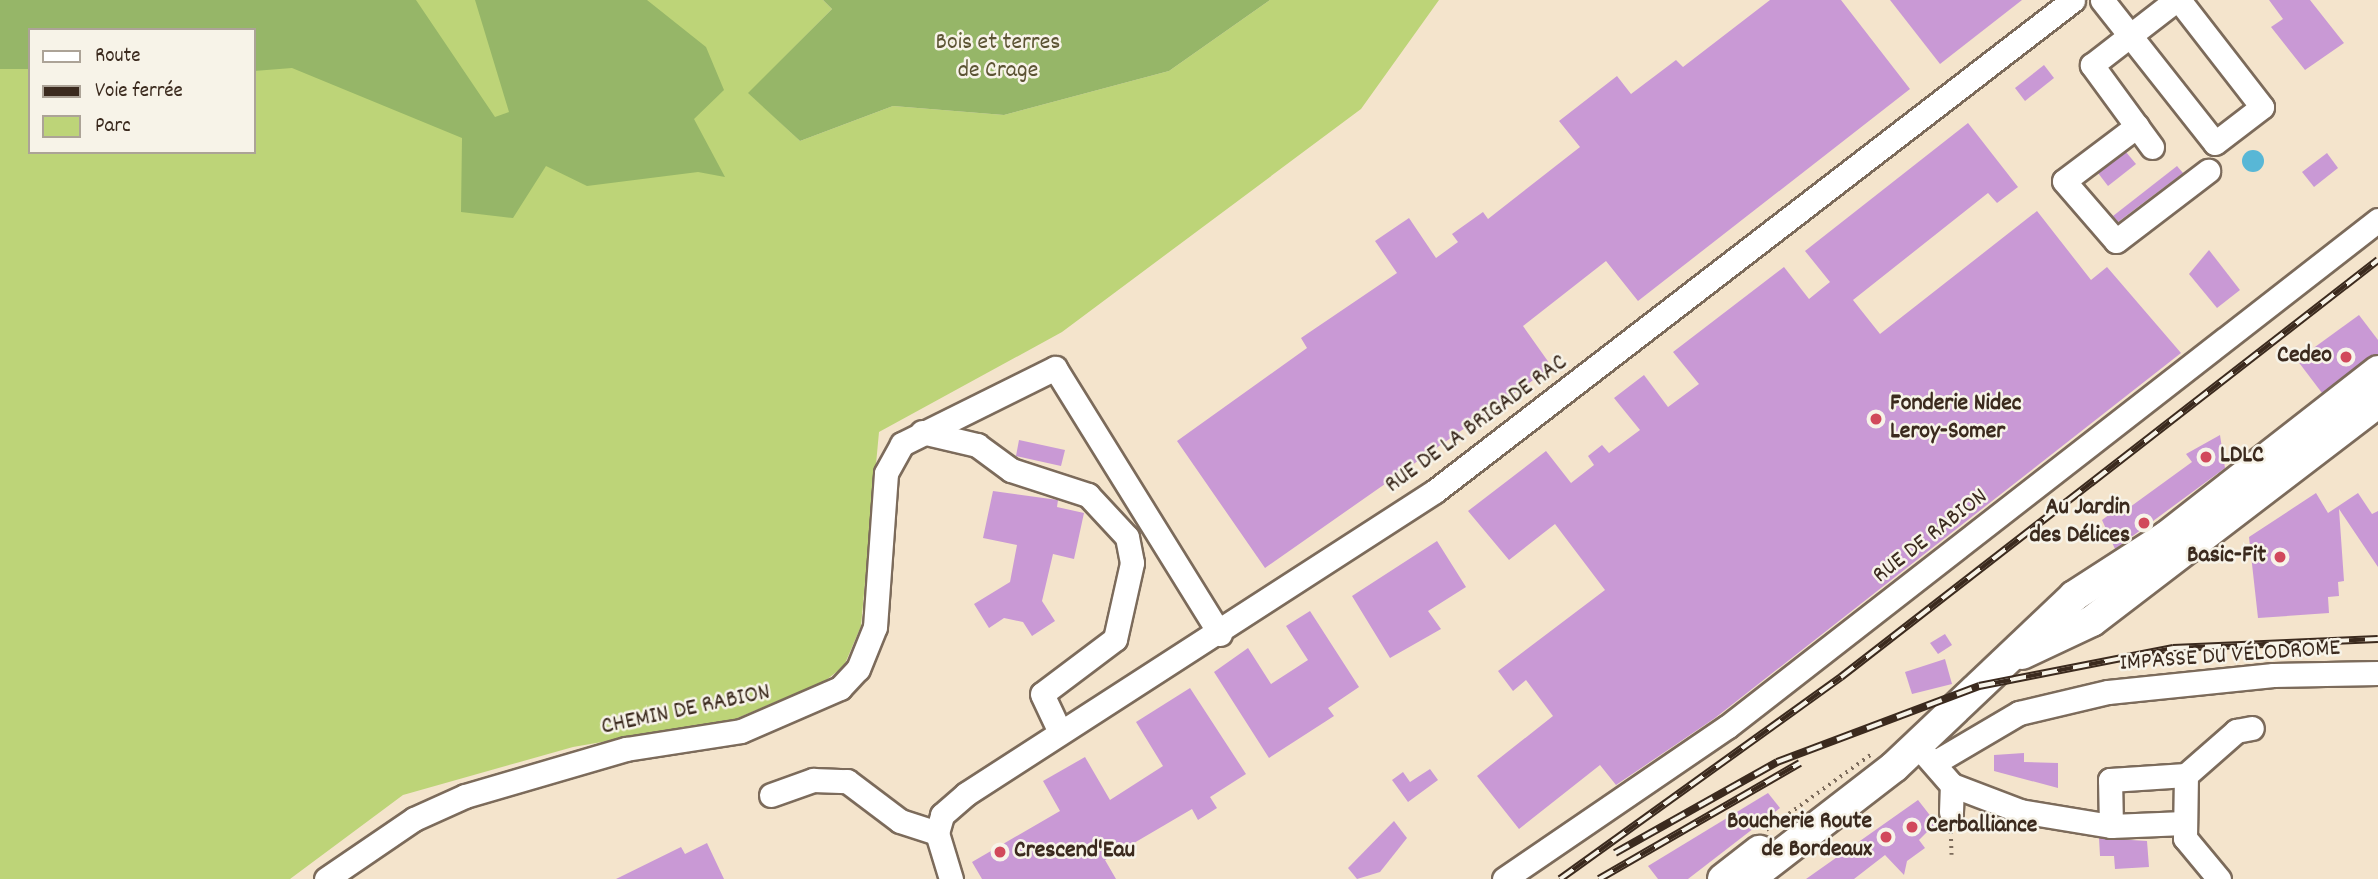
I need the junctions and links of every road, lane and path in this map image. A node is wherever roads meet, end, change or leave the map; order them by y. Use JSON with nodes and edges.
{"nodes":[{"id":1,"x":2073,"y":0,"type":"edge"},
{"id":2,"x":2102,"y":0,"type":"edge"},
{"id":3,"x":2177,"y":0,"type":"edge"},
{"id":4,"x":2129,"y":35,"type":"junction"},
{"id":5,"x":2137,"y":126,"type":"junction"},
{"id":6,"x":2152,"y":146,"type":"dead end"},
{"id":7,"x":2208,"y":171,"type":"dead end"},
{"id":8,"x":2378,"y":220,"type":"edge"},
{"id":9,"x":2378,"y":371,"type":"edge"},
{"id":10,"x":2378,"y":386,"type":"edge"},
{"id":11,"x":2378,"y":402,"type":"edge"},
{"id":12,"x":922,"y":432,"type":"junction"},
{"id":13,"x":2122,"y":571,"type":"junction"},
{"id":14,"x":1220,"y":634,"type":"junction"},
{"id":15,"x":2007,"y":661,"type":"junction"},
{"id":16,"x":2378,"y":673,"type":"edge"},
{"id":17,"x":2252,"y":728,"type":"dead end"},
{"id":18,"x":1060,"y":732,"type":"junction"},
{"id":19,"x":1927,"y":751,"type":"junction"},
{"id":20,"x":1888,"y":756,"type":"junction"},
{"id":21,"x":2186,"y":775,"type":"junction"},
{"id":22,"x":1952,"y":785,"type":"junction"},
{"id":23,"x":771,"y":795,"type":"dead end"},
{"id":24,"x":1951,"y":812,"type":"joint"},
{"id":25,"x":2184,"y":824,"type":"junction"},
{"id":26,"x":2111,"y":826,"type":"junction"},
{"id":27,"x":937,"y":833,"type":"junction"},
{"id":28,"x":1952,"y":855,"type":"dead end"},
{"id":29,"x":2194,"y":868,"type":"edge"},
{"id":30,"x":326,"y":879,"type":"edge"},
{"id":31,"x":951,"y":879,"type":"edge"},
{"id":32,"x":1504,"y":879,"type":"edge"},
{"id":33,"x":1723,"y":879,"type":"edge"},
{"id":34,"x":1737,"y":879,"type":"edge"},
{"id":35,"x":1749,"y":879,"type":"edge"},
{"id":36,"x":2219,"y":879,"type":"edge"}],
"edges":[{"from":1,"to":14,"type":"street","name":"RUE DE LA BRIGADE RAC"},
{"from":2,"to":4,"type":"street"},
{"from":3,"to":4,"type":"street"},
{"from":3,"to":4,"type":"street"},
{"from":4,"to":5,"type":"street"},
{"from":5,"to":6,"type":"street"},
{"from":5,"to":7,"type":"street"},
{"from":8,"to":32,"type":"street","name":"RUE DE RABION"},
{"from":9,"to":13,"type":"main road"},
{"from":10,"to":13,"type":"street"},
{"from":11,"to":15,"type":"main road"},
{"from":12,"to":14,"type":"street","name":"CHEMIN DE RABION"},
{"from":12,"to":18,"type":"street"},
{"from":12,"to":30,"type":"street","name":"CHEMIN DE RABION"},
{"from":13,"to":15,"type":"street"},
{"from":13,"to":15,"type":"main road"},
{"from":14,"to":18,"type":"street","name":"RUE DE LA BRIGADE RAC"},
{"from":15,"to":19,"type":"main road"},
{"from":16,"to":19,"type":"street","name":"IMPASSE DU VÉLODROME"},
{"from":17,"to":21,"type":"street"},
{"from":18,"to":27,"type":"street","name":"RUE DE LA BRIGADE RAC"},
{"from":19,"to":20,"type":"main road"},
{"from":19,"to":22,"type":"street"},
{"from":19,"to":35,"type":"main road"},
{"from":20,"to":33,"type":"main road"},
{"from":20,"to":34,"type":"street"},
{"from":21,"to":25,"type":"street"},
{"from":21,"to":26,"type":"street"},
{"from":22,"to":24,"type":"street"},
{"from":22,"to":26,"type":"street"},
{"from":23,"to":27,"type":"street"},
{"from":24,"to":28,"type":"path"},
{"from":25,"to":26,"type":"street"},
{"from":25,"to":29,"type":"street"},
{"from":27,"to":31,"type":"street"},
{"from":29,"to":36,"type":"street"}]}
